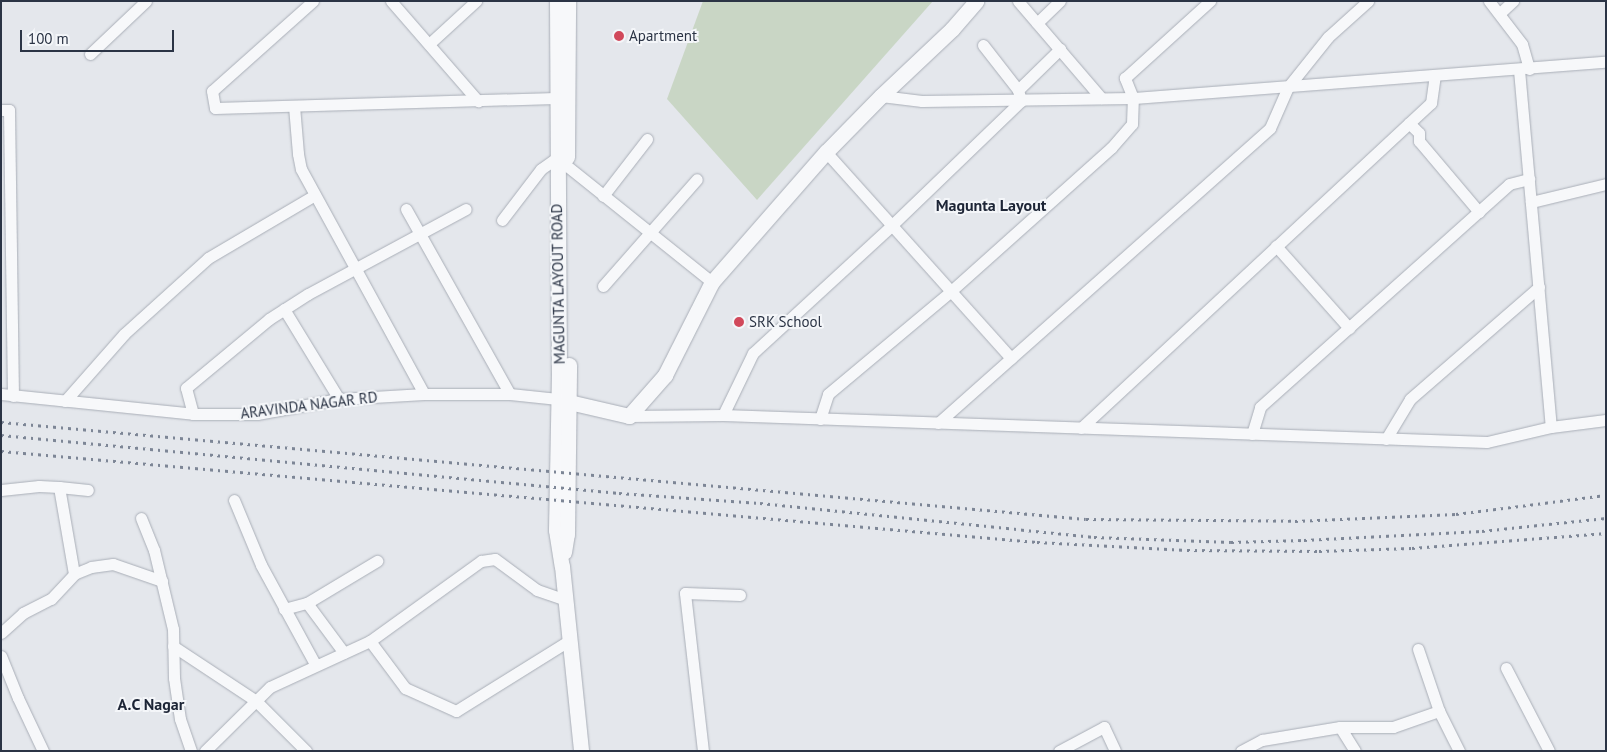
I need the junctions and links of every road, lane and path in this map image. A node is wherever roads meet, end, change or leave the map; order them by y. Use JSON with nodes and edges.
{"nodes":[{"id":1,"x":146,"y":1,"type":"edge"},
{"id":2,"x":313,"y":1,"type":"edge"},
{"id":3,"x":391,"y":1,"type":"edge"},
{"id":4,"x":476,"y":1,"type":"edge"},
{"id":5,"x":557,"y":1,"type":"edge"},
{"id":6,"x":568,"y":1,"type":"edge"},
{"id":7,"x":976,"y":1,"type":"edge"},
{"id":8,"x":1018,"y":1,"type":"edge"},
{"id":9,"x":1060,"y":1,"type":"edge"},
{"id":10,"x":1210,"y":1,"type":"edge"},
{"id":11,"x":1368,"y":1,"type":"edge"},
{"id":12,"x":1489,"y":1,"type":"edge"},
{"id":13,"x":1513,"y":1,"type":"edge"},
{"id":14,"x":1500,"y":13,"type":"junction"},
{"id":15,"x":1037,"y":23,"type":"junction"},
{"id":16,"x":429,"y":44,"type":"junction"},
{"id":17,"x":983,"y":44,"type":"dead end"},
{"id":18,"x":1060,"y":50,"type":"junction"},
{"id":19,"x":90,"y":54,"type":"dead end"},
{"id":20,"x":1606,"y":62,"type":"edge"},
{"id":21,"x":1524,"y":70,"type":"junction"},
{"id":22,"x":1435,"y":76,"type":"junction"},
{"id":23,"x":1288,"y":87,"type":"junction"},
{"id":24,"x":1020,"y":95,"type":"junction"},
{"id":25,"x":881,"y":96,"type":"junction"},
{"id":26,"x":556,"y":98,"type":"junction"},
{"id":27,"x":1101,"y":98,"type":"junction"},
{"id":28,"x":1133,"y":98,"type":"junction"},
{"id":29,"x":478,"y":101,"type":"junction"},
{"id":30,"x":294,"y":106,"type":"junction"},
{"id":31,"x":1,"y":110,"type":"edge"},
{"id":32,"x":1409,"y":123,"type":"junction"},
{"id":33,"x":647,"y":139,"type":"dead end"},
{"id":34,"x":826,"y":152,"type":"junction"},
{"id":35,"x":5,"y":157,"type":"edge"},
{"id":36,"x":562,"y":162,"type":"junction"},
{"id":37,"x":697,"y":178,"type":"dead end"},
{"id":38,"x":1529,"y":179,"type":"junction"},
{"id":39,"x":1606,"y":184,"type":"edge"},
{"id":40,"x":315,"y":195,"type":"junction"},
{"id":41,"x":603,"y":196,"type":"junction"},
{"id":42,"x":1531,"y":202,"type":"junction"},
{"id":43,"x":406,"y":209,"type":"dead end"},
{"id":44,"x":466,"y":209,"type":"dead end"},
{"id":45,"x":1478,"y":212,"type":"junction"},
{"id":46,"x":502,"y":220,"type":"dead end"},
{"id":47,"x":892,"y":225,"type":"junction"},
{"id":48,"x":650,"y":233,"type":"junction"},
{"id":49,"x":421,"y":234,"type":"junction"},
{"id":50,"x":1276,"y":246,"type":"junction"},
{"id":51,"x":6,"y":253,"type":"edge"},
{"id":52,"x":356,"y":268,"type":"junction"},
{"id":53,"x":712,"y":282,"type":"junction"},
{"id":54,"x":603,"y":286,"type":"dead end"},
{"id":55,"x":1539,"y":287,"type":"junction"},
{"id":56,"x":951,"y":291,"type":"junction"},
{"id":57,"x":284,"y":309,"type":"junction"},
{"id":58,"x":1349,"y":328,"type":"junction"},
{"id":59,"x":1011,"y":358,"type":"junction"},
{"id":60,"x":424,"y":394,"type":"junction"},
{"id":61,"x":510,"y":394,"type":"junction"},
{"id":62,"x":7,"y":395,"type":"edge"},
{"id":63,"x":339,"y":399,"type":"junction"},
{"id":64,"x":65,"y":401,"type":"junction"},
{"id":65,"x":564,"y":401,"type":"junction"},
{"id":66,"x":193,"y":414,"type":"junction"},
{"id":67,"x":723,"y":415,"type":"junction"},
{"id":68,"x":629,"y":416,"type":"junction"},
{"id":69,"x":820,"y":419,"type":"junction"},
{"id":70,"x":1606,"y":420,"type":"edge"},
{"id":71,"x":938,"y":423,"type":"junction"},
{"id":72,"x":1551,"y":427,"type":"junction"},
{"id":73,"x":1081,"y":428,"type":"junction"},
{"id":74,"x":1252,"y":434,"type":"junction"},
{"id":75,"x":1386,"y":439,"type":"junction"},
{"id":76,"x":59,"y":487,"type":"junction"},
{"id":77,"x":1,"y":490,"type":"edge"},
{"id":78,"x":88,"y":490,"type":"dead end"},
{"id":79,"x":234,"y":500,"type":"dead end"},
{"id":80,"x":141,"y":518,"type":"dead end"},
{"id":81,"x":377,"y":561,"type":"dead end"},
{"id":82,"x":74,"y":574,"type":"junction"},
{"id":83,"x":162,"y":582,"type":"junction"},
{"id":84,"x":740,"y":595,"type":"dead end"},
{"id":85,"x":566,"y":600,"type":"junction"},
{"id":86,"x":307,"y":603,"type":"junction"},
{"id":87,"x":284,"y":609,"type":"junction"},
{"id":88,"x":1,"y":633,"type":"edge"},
{"id":89,"x":570,"y":640,"type":"junction"},
{"id":90,"x":370,"y":641,"type":"junction"},
{"id":91,"x":173,"y":646,"type":"junction"},
{"id":92,"x":1418,"y":649,"type":"dead end"},
{"id":93,"x":344,"y":653,"type":"junction"},
{"id":94,"x":1,"y":656,"type":"edge"},
{"id":95,"x":315,"y":664,"type":"junction"},
{"id":96,"x":1506,"y":668,"type":"dead end"},
{"id":97,"x":5,"y":678,"type":"edge"},
{"id":98,"x":256,"y":701,"type":"junction"},
{"id":99,"x":1439,"y":711,"type":"junction"},
{"id":100,"x":1340,"y":727,"type":"junction"},
{"id":101,"x":1262,"y":740,"type":"junction"},
{"id":102,"x":44,"y":751,"type":"edge"},
{"id":103,"x":191,"y":751,"type":"edge"},
{"id":104,"x":204,"y":751,"type":"edge"},
{"id":105,"x":306,"y":751,"type":"edge"},
{"id":106,"x":581,"y":751,"type":"edge"},
{"id":107,"x":703,"y":751,"type":"edge"},
{"id":108,"x":1059,"y":751,"type":"edge"},
{"id":109,"x":1115,"y":751,"type":"edge"},
{"id":110,"x":1241,"y":751,"type":"edge"},
{"id":111,"x":1269,"y":751,"type":"edge"},
{"id":112,"x":1355,"y":751,"type":"edge"},
{"id":113,"x":1460,"y":751,"type":"edge"},
{"id":114,"x":1549,"y":751,"type":"edge"}],
"edges":[{"from":1,"to":19,"type":"street"},
{"from":2,"to":30,"type":"street"},
{"from":3,"to":16,"type":"street"},
{"from":4,"to":16,"type":"street"},
{"from":5,"to":26,"type":"street","name":"MAGUNTA LAYOUT ROAD"},
{"from":6,"to":36,"type":"street","name":"MAGUNTA LAYOUT ROAD"},
{"from":7,"to":25,"type":"street"},
{"from":8,"to":15,"type":"street"},
{"from":9,"to":15,"type":"street"},
{"from":10,"to":28,"type":"street"},
{"from":11,"to":23,"type":"street"},
{"from":12,"to":14,"type":"street"},
{"from":13,"to":14,"type":"street"},
{"from":14,"to":21,"type":"street"},
{"from":15,"to":18,"type":"street"},
{"from":16,"to":29,"type":"street"},
{"from":17,"to":24,"type":"street"},
{"from":18,"to":24,"type":"street"},
{"from":18,"to":27,"type":"street"},
{"from":20,"to":21,"type":"street"},
{"from":21,"to":22,"type":"street"},
{"from":21,"to":38,"type":"street"},
{"from":22,"to":23,"type":"street"},
{"from":22,"to":32,"type":"street"},
{"from":23,"to":28,"type":"street"},
{"from":23,"to":59,"type":"street"},
{"from":24,"to":25,"type":"street"},
{"from":24,"to":27,"type":"street"},
{"from":24,"to":47,"type":"street"},
{"from":25,"to":34,"type":"street"},
{"from":26,"to":29,"type":"street"},
{"from":26,"to":36,"type":"street","name":"MAGUNTA LAYOUT ROAD"},
{"from":27,"to":28,"type":"street"},
{"from":28,"to":56,"type":"street"},
{"from":29,"to":30,"type":"street"},
{"from":30,"to":40,"type":"street"},
{"from":31,"to":35,"type":"street"},
{"from":32,"to":45,"type":"street"},
{"from":32,"to":50,"type":"street"},
{"from":33,"to":41,"type":"street"},
{"from":34,"to":47,"type":"street"},
{"from":34,"to":53,"type":"street"},
{"from":35,"to":51,"type":"street"},
{"from":36,"to":41,"type":"street"},
{"from":36,"to":46,"type":"street"},
{"from":36,"to":65,"type":"street","name":"MAGUNTA LAYOUT ROAD"},
{"from":37,"to":48,"type":"street"},
{"from":38,"to":42,"type":"street"},
{"from":38,"to":45,"type":"street"},
{"from":39,"to":42,"type":"street"},
{"from":40,"to":52,"type":"street"},
{"from":40,"to":64,"type":"street"},
{"from":41,"to":48,"type":"street"},
{"from":42,"to":55,"type":"street"},
{"from":43,"to":49,"type":"street"},
{"from":44,"to":49,"type":"street"},
{"from":45,"to":58,"type":"street"},
{"from":47,"to":56,"type":"street"},
{"from":47,"to":67,"type":"street"},
{"from":48,"to":53,"type":"street"},
{"from":48,"to":54,"type":"street"},
{"from":49,"to":52,"type":"street"},
{"from":49,"to":61,"type":"street"},
{"from":50,"to":58,"type":"street"},
{"from":50,"to":73,"type":"street"},
{"from":51,"to":62,"type":"street"},
{"from":52,"to":57,"type":"street"},
{"from":52,"to":60,"type":"street"},
{"from":53,"to":68,"type":"street"},
{"from":55,"to":72,"type":"street"},
{"from":55,"to":75,"type":"street"},
{"from":56,"to":59,"type":"street"},
{"from":56,"to":69,"type":"street"},
{"from":57,"to":63,"type":"street"},
{"from":57,"to":66,"type":"street"},
{"from":58,"to":74,"type":"street"},
{"from":59,"to":71,"type":"street"},
{"from":60,"to":61,"type":"street","name":"ARAVINDA NAGAR RD"},
{"from":60,"to":63,"type":"street","name":"ARAVINDA NAGAR RD"},
{"from":61,"to":65,"type":"street","name":"ARAVINDA NAGAR RD"},
{"from":62,"to":64,"type":"street","name":"ARAVINDA NAGAR RD"},
{"from":63,"to":66,"type":"street","name":"ARAVINDA NAGAR RD"},
{"from":64,"to":66,"type":"street","name":"ARAVINDA NAGAR RD"},
{"from":65,"to":68,"type":"street"},
{"from":65,"to":85,"type":"street","name":"MAGUNTA LAYOUT ROAD"},
{"from":67,"to":68,"type":"street"},
{"from":67,"to":69,"type":"street"},
{"from":69,"to":71,"type":"street"},
{"from":70,"to":72,"type":"street"},
{"from":71,"to":73,"type":"street"},
{"from":72,"to":75,"type":"street"},
{"from":73,"to":74,"type":"street"},
{"from":74,"to":75,"type":"street"},
{"from":76,"to":77,"type":"street"},
{"from":76,"to":78,"type":"street"},
{"from":76,"to":82,"type":"street"},
{"from":79,"to":87,"type":"street"},
{"from":80,"to":83,"type":"street"},
{"from":81,"to":86,"type":"street"},
{"from":82,"to":83,"type":"street"},
{"from":82,"to":88,"type":"street"},
{"from":83,"to":91,"type":"street"},
{"from":84,"to":107,"type":"street"},
{"from":85,"to":89,"type":"street","name":"MAGUNTA LAYOUT ROAD"},
{"from":85,"to":90,"type":"street"},
{"from":86,"to":87,"type":"street"},
{"from":86,"to":93,"type":"street"},
{"from":87,"to":95,"type":"street"},
{"from":89,"to":90,"type":"street"},
{"from":89,"to":106,"type":"street","name":"MAGUNTA LAYOUT ROAD"},
{"from":90,"to":93,"type":"street"},
{"from":91,"to":98,"type":"street"},
{"from":91,"to":103,"type":"street"},
{"from":92,"to":99,"type":"street"},
{"from":93,"to":95,"type":"street"},
{"from":94,"to":97,"type":"street"},
{"from":95,"to":98,"type":"street"},
{"from":96,"to":114,"type":"street"},
{"from":97,"to":102,"type":"street"},
{"from":98,"to":104,"type":"street"},
{"from":98,"to":105,"type":"street"},
{"from":99,"to":100,"type":"street"},
{"from":99,"to":113,"type":"street"},
{"from":100,"to":101,"type":"street"},
{"from":100,"to":112,"type":"street"},
{"from":101,"to":110,"type":"street"},
{"from":101,"to":111,"type":"street"},
{"from":108,"to":109,"type":"street"}]}
